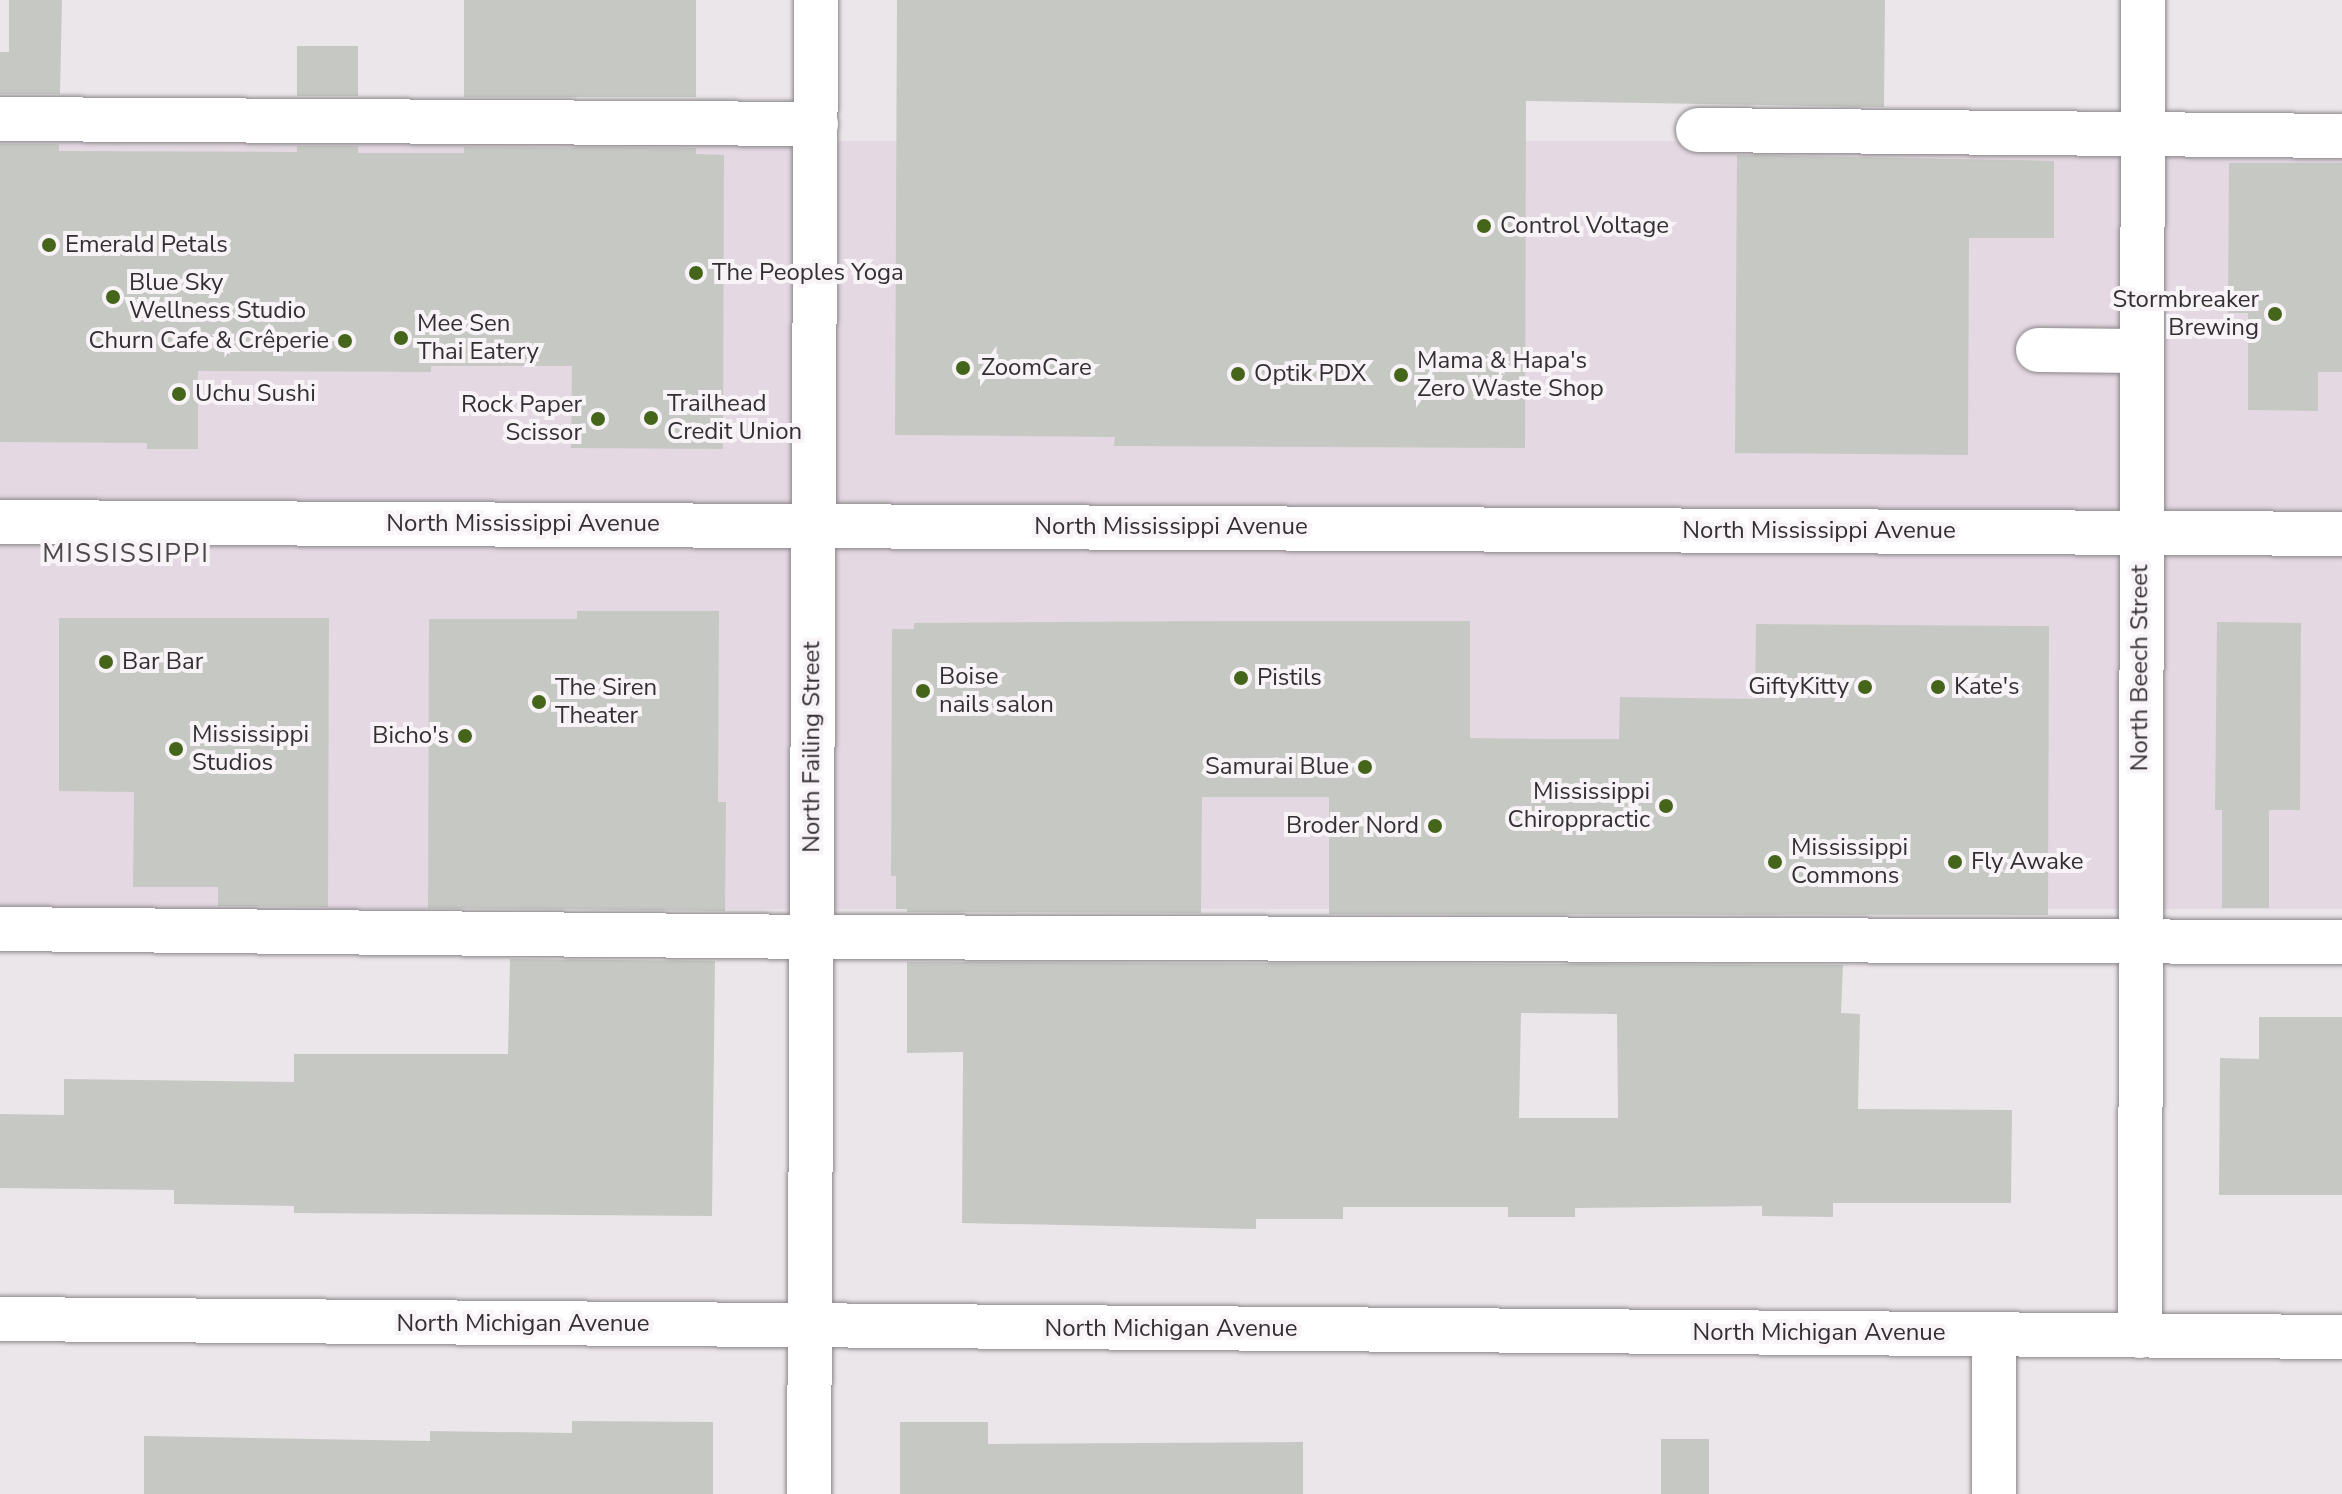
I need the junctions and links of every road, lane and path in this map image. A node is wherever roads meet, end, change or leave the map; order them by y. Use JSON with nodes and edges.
{"nodes":[{"id":1,"x":816,"y":0,"type":"edge"},
{"id":2,"x":2143,"y":0,"type":"edge"},
{"id":3,"x":0,"y":119,"type":"edge"},
{"id":4,"x":816,"y":124,"type":"junction"},
{"id":5,"x":1698,"y":130,"type":"dead end"},
{"id":6,"x":2142,"y":135,"type":"junction"},
{"id":7,"x":2342,"y":136,"type":"edge"},
{"id":8,"x":2038,"y":350,"type":"dead end"},
{"id":9,"x":2141,"y":351,"type":"junction"},
{"id":10,"x":0,"y":522,"type":"edge"},
{"id":11,"x":814,"y":525,"type":"junction"},
{"id":12,"x":2140,"y":532,"type":"junction"},
{"id":13,"x":2342,"y":534,"type":"edge"},
{"id":14,"x":0,"y":929,"type":"edge"},
{"id":15,"x":812,"y":937,"type":"junction"},
{"id":16,"x":2140,"y":941,"type":"junction"},
{"id":17,"x":2342,"y":942,"type":"edge"},
{"id":18,"x":0,"y":1319,"type":"edge"},
{"id":19,"x":810,"y":1326,"type":"junction"},
{"id":20,"x":1994,"y":1334,"type":"junction"},
{"id":21,"x":2140,"y":1336,"type":"junction"},
{"id":22,"x":2342,"y":1337,"type":"edge"},
{"id":23,"x":809,"y":1494,"type":"edge"},
{"id":24,"x":1994,"y":1494,"type":"edge"}],
"edges":[{"from":1,"to":4,"type":"street","name":"North Failing Street"},
{"from":2,"to":6,"type":"street","name":"North Beech Street"},
{"from":3,"to":4,"type":"street"},
{"from":4,"to":11,"type":"street","name":"North Failing Street"},
{"from":5,"to":6,"type":"street"},
{"from":6,"to":7,"type":"street"},
{"from":6,"to":9,"type":"street","name":"North Beech Street"},
{"from":8,"to":9,"type":"street"},
{"from":9,"to":12,"type":"street","name":"North Beech Street"},
{"from":10,"to":11,"type":"street","name":"North Mississippi Avenue"},
{"from":11,"to":12,"type":"street","name":"North Mississippi Avenue"},
{"from":11,"to":15,"type":"street","name":"North Failing Street"},
{"from":12,"to":13,"type":"street","name":"North Mississippi Avenue"},
{"from":12,"to":16,"type":"street","name":"North Beech Street"},
{"from":14,"to":15,"type":"street"},
{"from":15,"to":16,"type":"street"},
{"from":15,"to":19,"type":"street","name":"North Failing Street"},
{"from":16,"to":17,"type":"street"},
{"from":16,"to":21,"type":"street","name":"North Beech Street"},
{"from":18,"to":19,"type":"street","name":"North Michigan Avenue"},
{"from":19,"to":20,"type":"street","name":"North Michigan Avenue"},
{"from":19,"to":23,"type":"street","name":"North Failing Street"},
{"from":20,"to":21,"type":"street","name":"North Michigan Avenue"},
{"from":20,"to":24,"type":"street"},
{"from":21,"to":22,"type":"street","name":"North Michigan Avenue"}]}
